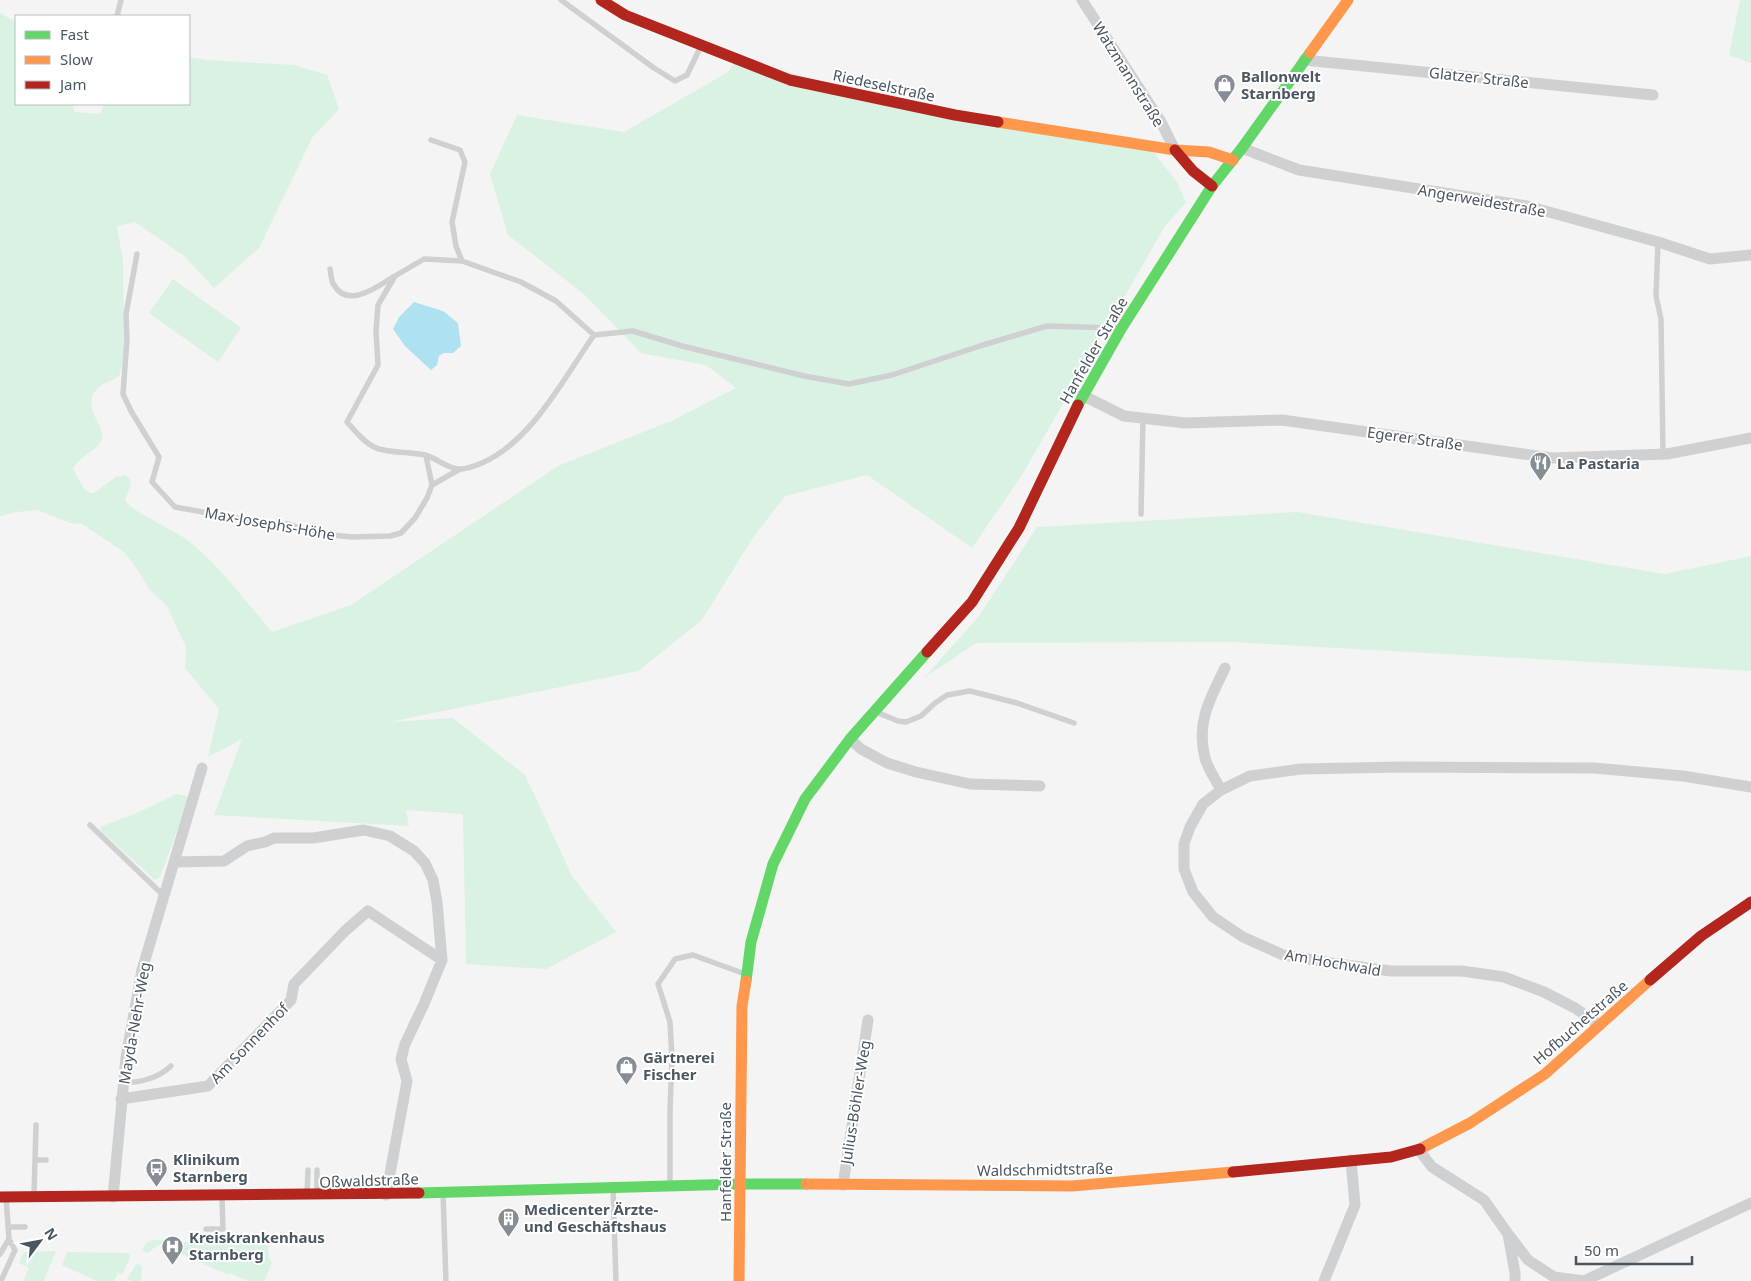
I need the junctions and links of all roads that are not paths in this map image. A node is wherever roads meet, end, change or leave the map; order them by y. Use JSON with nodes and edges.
{"nodes":[{"id":1,"x":121,"y":0,"type":"edge"},
{"id":2,"x":561,"y":0,"type":"edge"},
{"id":3,"x":601,"y":0,"type":"edge"},
{"id":4,"x":1082,"y":0,"type":"edge"},
{"id":5,"x":1348,"y":0,"type":"edge"},
{"id":6,"x":117,"y":15,"type":"edge"},
{"id":7,"x":702,"y":44,"type":"junction"},
{"id":8,"x":1304,"y":60,"type":"junction"},
{"id":9,"x":1653,"y":95,"type":"dead end"},
{"id":10,"x":431,"y":140,"type":"dead end"},
{"id":11,"x":1242,"y":148,"type":"junction"},
{"id":12,"x":1175,"y":150,"type":"junction"},
{"id":13,"x":1233,"y":160,"type":"junction"},
{"id":14,"x":1212,"y":186,"type":"junction"},
{"id":15,"x":1658,"y":242,"type":"junction"},
{"id":16,"x":137,"y":254,"type":"dead end"},
{"id":17,"x":1751,"y":255,"type":"edge"},
{"id":18,"x":462,"y":262,"type":"junction"},
{"id":19,"x":330,"y":269,"type":"dead end"},
{"id":20,"x":395,"y":276,"type":"junction"},
{"id":21,"x":1121,"y":328,"type":"junction"},
{"id":22,"x":594,"y":335,"type":"junction"},
{"id":23,"x":1082,"y":395,"type":"junction"},
{"id":24,"x":1143,"y":418,"type":"junction"},
{"id":25,"x":1751,"y":438,"type":"edge"},
{"id":26,"x":1663,"y":454,"type":"junction"},
{"id":27,"x":426,"y":456,"type":"junction"},
{"id":28,"x":460,"y":469,"type":"junction"},
{"id":29,"x":432,"y":485,"type":"junction"},
{"id":30,"x":1141,"y":514,"type":"dead end"},
{"id":31,"x":1225,"y":668,"type":"dead end"},
{"id":32,"x":874,"y":711,"type":"junction"},
{"id":33,"x":1074,"y":722,"type":"dead end"},
{"id":34,"x":850,"y":739,"type":"junction"},
{"id":35,"x":202,"y":768,"type":"dead end"},
{"id":36,"x":1040,"y":786,"type":"dead end"},
{"id":37,"x":1751,"y":787,"type":"edge"},
{"id":38,"x":1221,"y":790,"type":"junction"},
{"id":39,"x":90,"y":825,"type":"dead end"},
{"id":40,"x":175,"y":857,"type":"junction"},
{"id":41,"x":163,"y":895,"type":"junction"},
{"id":42,"x":1751,"y":902,"type":"edge"},
{"id":43,"x":442,"y":960,"type":"junction"},
{"id":44,"x":746,"y":974,"type":"junction"},
{"id":45,"x":868,"y":1020,"type":"dead end"},
{"id":46,"x":1598,"y":1025,"type":"junction"},
{"id":47,"x":170,"y":1066,"type":"dead end"},
{"id":48,"x":123,"y":1083,"type":"junction"},
{"id":49,"x":122,"y":1099,"type":"junction"},
{"id":50,"x":36,"y":1125,"type":"dead end"},
{"id":51,"x":1419,"y":1150,"type":"junction"},
{"id":52,"x":35,"y":1160,"type":"junction"},
{"id":53,"x":46,"y":1160,"type":"dead end"},
{"id":54,"x":1351,"y":1160,"type":"junction"},
{"id":55,"x":308,"y":1170,"type":"dead end"},
{"id":56,"x":317,"y":1170,"type":"dead end"},
{"id":57,"x":739,"y":1184,"type":"junction"},
{"id":58,"x":843,"y":1185,"type":"junction"},
{"id":59,"x":670,"y":1186,"type":"junction"},
{"id":60,"x":613,"y":1188,"type":"junction"},
{"id":61,"x":443,"y":1192,"type":"junction"},
{"id":62,"x":386,"y":1195,"type":"junction"},
{"id":63,"x":312,"y":1196,"type":"junction"},
{"id":64,"x":3,"y":1197,"type":"edge"},
{"id":65,"x":34,"y":1197,"type":"junction"},
{"id":66,"x":113,"y":1197,"type":"junction"},
{"id":67,"x":222,"y":1197,"type":"junction"},
{"id":68,"x":1751,"y":1203,"type":"edge"},
{"id":69,"x":8,"y":1227,"type":"junction"},
{"id":70,"x":25,"y":1227,"type":"dead end"},
{"id":71,"x":206,"y":1229,"type":"dead end"},
{"id":72,"x":1508,"y":1234,"type":"junction"},
{"id":73,"x":9,"y":1239,"type":"junction"},
{"id":74,"x":0,"y":1254,"type":"edge"},
{"id":75,"x":1,"y":1281,"type":"edge"},
{"id":76,"x":446,"y":1281,"type":"edge"},
{"id":77,"x":616,"y":1281,"type":"edge"},
{"id":78,"x":739,"y":1281,"type":"edge"},
{"id":79,"x":1324,"y":1281,"type":"edge"},
{"id":80,"x":1515,"y":1281,"type":"edge"},
{"id":81,"x":1584,"y":1281,"type":"edge"}],
"edges":[{"from":1,"to":6,"type":"lane"},
{"from":2,"to":7,"type":"lane"},
{"from":3,"to":7,"type":"street","name":"Riedeselstraße"},
{"from":4,"to":12,"type":"street","name":"Watzmannstraße"},
{"from":5,"to":8,"type":"street","name":"Hanfelder Straße"},
{"from":7,"to":12,"type":"street","name":"Riedeselstraße"},
{"from":8,"to":9,"type":"street","name":"Glatzer Straße"},
{"from":8,"to":11,"type":"street","name":"Hanfelder Straße"},
{"from":10,"to":18,"type":"lane"},
{"from":11,"to":13,"type":"street","name":"Hanfelder Straße"},
{"from":11,"to":15,"type":"street","name":"Angerweidestraße"},
{"from":12,"to":13,"type":"street","name":"Riedeselstraße"},
{"from":12,"to":14,"type":"street"},
{"from":13,"to":14,"type":"street","name":"Hanfelder Straße"},
{"from":14,"to":21,"type":"street","name":"Hanfelder Straße"},
{"from":15,"to":17,"type":"street","name":"Angerweidestraße"},
{"from":15,"to":26,"type":"lane"},
{"from":16,"to":29,"type":"lane","name":"Max-Josephs-Höhe"},
{"from":18,"to":20,"type":"lane"},
{"from":18,"to":22,"type":"lane"},
{"from":19,"to":20,"type":"lane"},
{"from":20,"to":27,"type":"lane"},
{"from":21,"to":22,"type":"lane"},
{"from":21,"to":23,"type":"street","name":"Hanfelder Straße"},
{"from":22,"to":28,"type":"lane"},
{"from":23,"to":24,"type":"street","name":"Egerer Straße"},
{"from":23,"to":32,"type":"street","name":"Hanfelder Straße"},
{"from":24,"to":26,"type":"street","name":"Egerer Straße"},
{"from":24,"to":30,"type":"lane"},
{"from":25,"to":26,"type":"street","name":"Egerer Straße"},
{"from":27,"to":28,"type":"lane"},
{"from":27,"to":29,"type":"lane"},
{"from":28,"to":29,"type":"lane"},
{"from":31,"to":38,"type":"street"},
{"from":32,"to":33,"type":"lane"},
{"from":32,"to":34,"type":"street","name":"Hanfelder Straße"},
{"from":34,"to":36,"type":"street"},
{"from":34,"to":44,"type":"street","name":"Hanfelder Straße"},
{"from":35,"to":40,"type":"street","name":"Mayda-Nehr-Weg"},
{"from":37,"to":38,"type":"street","name":"Am Hochwald"},
{"from":38,"to":46,"type":"street","name":"Am Hochwald"},
{"from":39,"to":41,"type":"lane"},
{"from":40,"to":41,"type":"street","name":"Mayda-Nehr-Weg"},
{"from":40,"to":43,"type":"street"},
{"from":41,"to":48,"type":"street","name":"Mayda-Nehr-Weg"},
{"from":42,"to":46,"type":"street","name":"Hofbuchetstraße"},
{"from":43,"to":49,"type":"street","name":"Am Sonnenhof"},
{"from":43,"to":62,"type":"street"},
{"from":44,"to":57,"type":"street","name":"Hanfelder Straße"},
{"from":44,"to":59,"type":"lane"},
{"from":45,"to":58,"type":"street","name":"Julius-Böhler-Weg"},
{"from":46,"to":51,"type":"street","name":"Hofbuchetstraße"},
{"from":47,"to":48,"type":"lane"},
{"from":48,"to":49,"type":"street","name":"Mayda-Nehr-Weg"},
{"from":49,"to":66,"type":"street","name":"Mayda-Nehr-Weg"},
{"from":50,"to":52,"type":"lane"},
{"from":51,"to":54,"type":"street","name":"Waldschmidtstraße"},
{"from":51,"to":72,"type":"street"},
{"from":52,"to":53,"type":"lane"},
{"from":52,"to":65,"type":"lane"},
{"from":54,"to":58,"type":"street","name":"Waldschmidtstraße"},
{"from":54,"to":79,"type":"street"},
{"from":55,"to":63,"type":"lane"},
{"from":56,"to":63,"type":"lane"},
{"from":57,"to":58,"type":"street","name":"Waldschmidtstraße"},
{"from":57,"to":59,"type":"street","name":"Oßwaldstraße"},
{"from":57,"to":78,"type":"street","name":"Hanfelder Straße"},
{"from":59,"to":60,"type":"street","name":"Oßwaldstraße"},
{"from":60,"to":61,"type":"street","name":"Oßwaldstraße"},
{"from":60,"to":77,"type":"lane"},
{"from":61,"to":62,"type":"street","name":"Oßwaldstraße"},
{"from":61,"to":76,"type":"lane"},
{"from":62,"to":63,"type":"street","name":"Oßwaldstraße"},
{"from":63,"to":67,"type":"street","name":"Oßwaldstraße"},
{"from":64,"to":65,"type":"street","name":"Oßwaldstraße"},
{"from":64,"to":69,"type":"lane"},
{"from":65,"to":66,"type":"street","name":"Oßwaldstraße"},
{"from":66,"to":67,"type":"street","name":"Oßwaldstraße"},
{"from":67,"to":71,"type":"lane"},
{"from":68,"to":81,"type":"street"},
{"from":69,"to":70,"type":"lane"},
{"from":69,"to":73,"type":"lane"},
{"from":72,"to":80,"type":"street"},
{"from":72,"to":81,"type":"street"},
{"from":73,"to":74,"type":"lane"},
{"from":73,"to":75,"type":"lane"}]}
